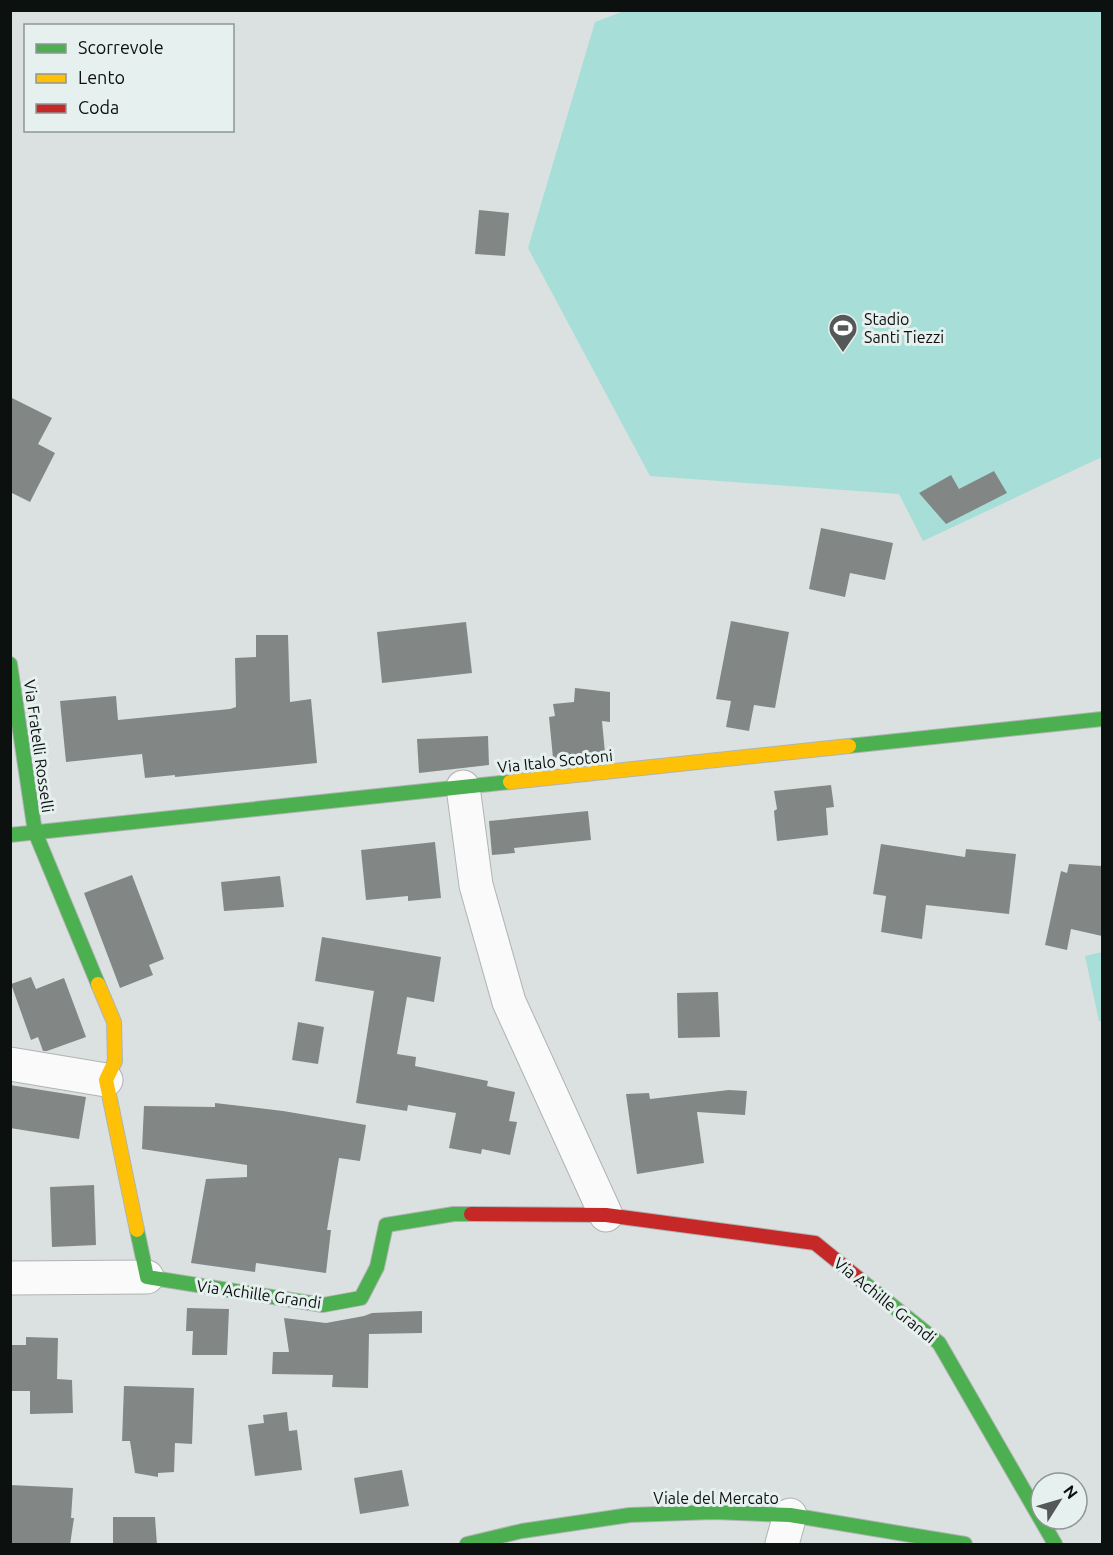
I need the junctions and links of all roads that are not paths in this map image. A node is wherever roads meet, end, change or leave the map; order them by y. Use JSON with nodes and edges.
{"nodes":[{"id":1,"x":10,"y":664,"type":"edge"},
{"id":2,"x":1102,"y":719,"type":"edge"},
{"id":3,"x":463,"y":787,"type":"junction"},
{"id":4,"x":35,"y":832,"type":"junction"},
{"id":5,"x":10,"y":835,"type":"edge"},
{"id":6,"x":10,"y":1064,"type":"edge"},
{"id":7,"x":106,"y":1080,"type":"junction"},
{"id":8,"x":606,"y":1215,"type":"junction"},
{"id":9,"x":147,"y":1277,"type":"junction"},
{"id":10,"x":10,"y":1278,"type":"edge"},
{"id":11,"x":786,"y":1530,"type":"edge"},
{"id":12,"x":859,"y":1536,"type":"edge"},
{"id":13,"x":466,"y":1545,"type":"edge"},
{"id":14,"x":965,"y":1545,"type":"edge"},
{"id":15,"x":1054,"y":1545,"type":"edge"}],
"edges":[{"from":1,"to":4,"type":"street","name":"Via Fratelli Rosselli"},
{"from":2,"to":3,"type":"street","name":"Via Italo Scotoni"},
{"from":3,"to":4,"type":"street","name":"Via Italo Scotoni"},
{"from":3,"to":8,"type":"street"},
{"from":4,"to":5,"type":"street","name":"Via Italo Scotoni"},
{"from":4,"to":7,"type":"street"},
{"from":6,"to":7,"type":"street"},
{"from":7,"to":9,"type":"street"},
{"from":8,"to":9,"type":"street","name":"Via Achille Grandi"},
{"from":8,"to":15,"type":"street","name":"Via Achille Grandi"},
{"from":9,"to":10,"type":"street","name":"Via Achille Grandi"},
{"from":11,"to":12,"type":"street","name":"Viale del Mercato"},
{"from":11,"to":13,"type":"street","name":"Viale del Mercato"},
{"from":12,"to":14,"type":"street","name":"Viale del Mercato"}]}
